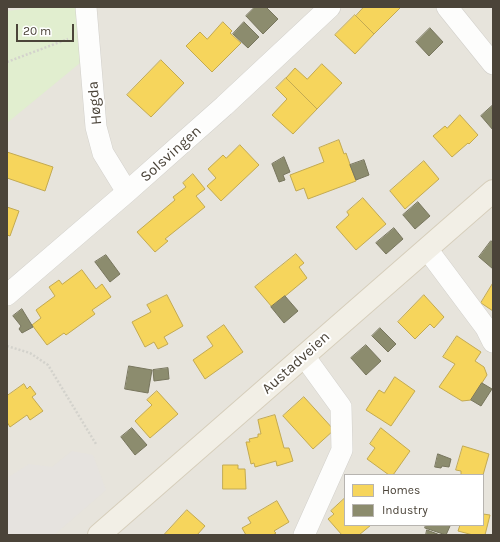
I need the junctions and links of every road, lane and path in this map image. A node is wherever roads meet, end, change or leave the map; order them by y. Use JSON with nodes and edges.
{"nodes":[{"id":1,"x":86,"y":7,"type":"edge"},
{"id":2,"x":330,"y":7,"type":"edge"},
{"id":3,"x":448,"y":7,"type":"edge"},
{"id":4,"x":88,"y":30,"type":"junction"},
{"id":5,"x":7,"y":62,"type":"edge"},
{"id":6,"x":493,"y":64,"type":"edge"},
{"id":7,"x":493,"y":191,"type":"edge"},
{"id":8,"x":127,"y":192,"type":"junction"},
{"id":9,"x":426,"y":249,"type":"junction"},
{"id":10,"x":7,"y":295,"type":"edge"},
{"id":11,"x":493,"y":342,"type":"edge"},
{"id":12,"x":7,"y":346,"type":"edge"},
{"id":13,"x":304,"y":356,"type":"junction"},
{"id":14,"x":96,"y":444,"type":"dead end"},
{"id":15,"x":99,"y":535,"type":"edge"},
{"id":16,"x":304,"y":535,"type":"edge"}],
"edges":[{"from":1,"to":4,"type":"street","name":"Høgda"},
{"from":2,"to":8,"type":"street","name":"Solsvingen"},
{"from":3,"to":6,"type":"street"},
{"from":4,"to":5,"type":"path"},
{"from":4,"to":8,"type":"street","name":"Høgda"},
{"from":7,"to":9,"type":"main road","name":"Austadveien"},
{"from":8,"to":10,"type":"street","name":"Solsvingen"},
{"from":9,"to":11,"type":"street"},
{"from":9,"to":13,"type":"main road","name":"Austadveien"},
{"from":12,"to":14,"type":"path"},
{"from":13,"to":15,"type":"main road","name":"Austadveien"},
{"from":13,"to":16,"type":"street"}]}
